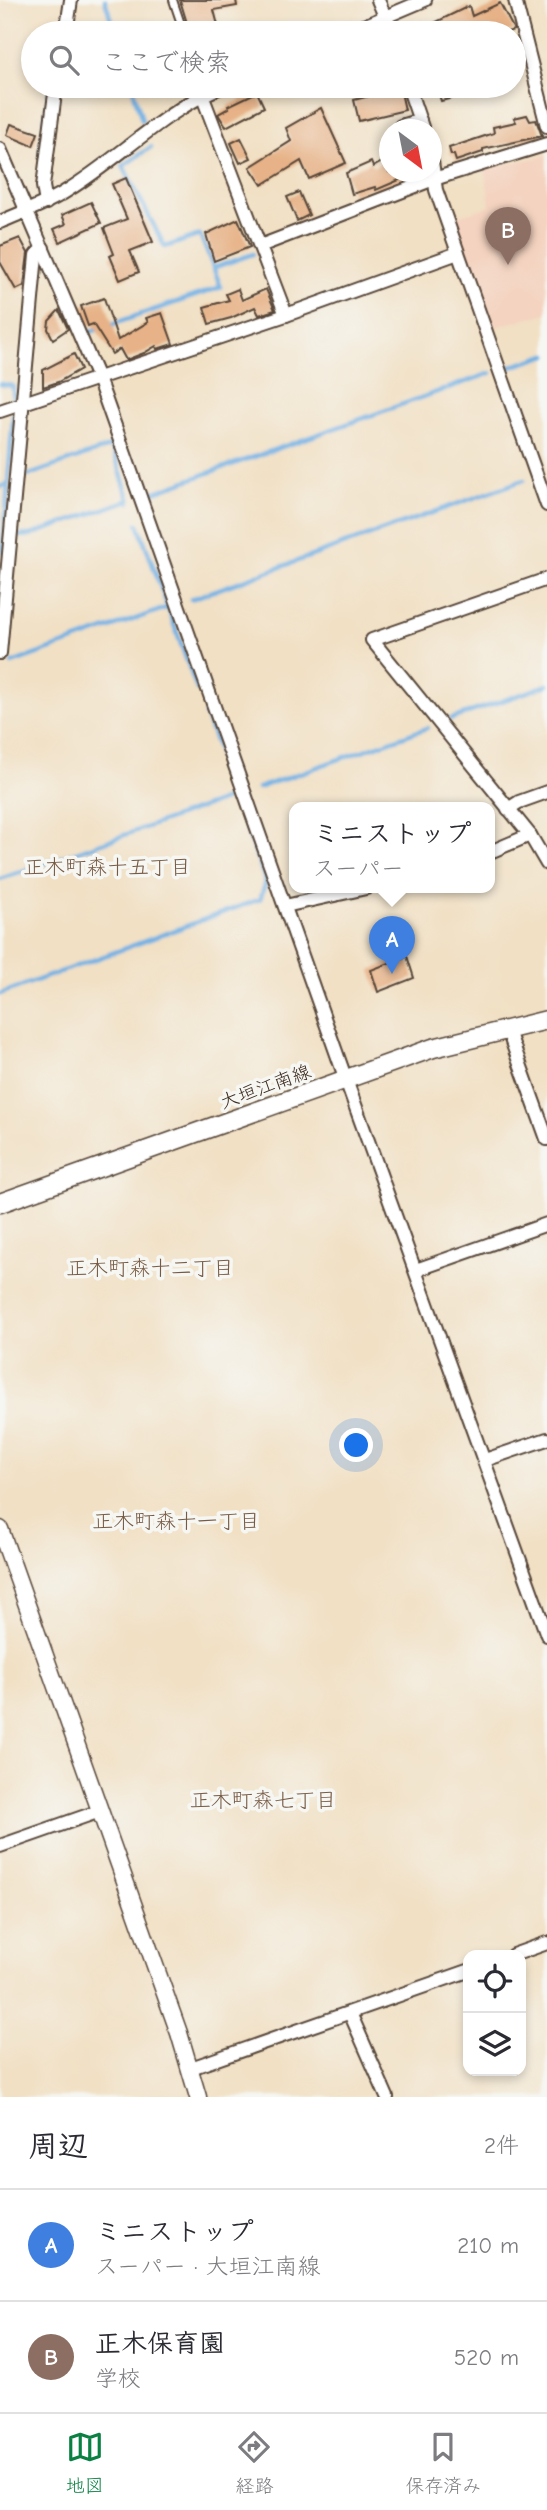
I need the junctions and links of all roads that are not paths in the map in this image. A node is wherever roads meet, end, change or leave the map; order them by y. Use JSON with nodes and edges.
{"nodes":[{"id":1,"x":71,"y":0,"type":"edge"},
{"id":2,"x":173,"y":0,"type":"edge"},
{"id":3,"x":378,"y":0,"type":"edge"},
{"id":4,"x":425,"y":0,"type":"edge"},
{"id":5,"x":514,"y":0,"type":"edge"},
{"id":6,"x":385,"y":18,"type":"junction"},
{"id":7,"x":68,"y":21,"type":"edge"},
{"id":8,"x":180,"y":21,"type":"edge"},
{"id":9,"x":378,"y":21,"type":"edge"},
{"id":10,"x":386,"y":21,"type":"edge"},
{"id":11,"x":520,"y":21,"type":"edge"},
{"id":12,"x":526,"y":46,"type":"edge"},
{"id":13,"x":55,"y":98,"type":"edge"},
{"id":14,"x":190,"y":98,"type":"edge"},
{"id":15,"x":204,"y":98,"type":"edge"},
{"id":16,"x":412,"y":98,"type":"edge"},
{"id":17,"x":419,"y":119,"type":"edge"},
{"id":18,"x":547,"y":126,"type":"edge"},
{"id":19,"x":547,"y":144,"type":"edge"},
{"id":20,"x":0,"y":149,"type":"edge"},
{"id":21,"x":442,"y":177,"type":"edge"},
{"id":22,"x":426,"y":182,"type":"edge"},
{"id":23,"x":435,"y":182,"type":"edge"},
{"id":24,"x":46,"y":203,"type":"junction"},
{"id":25,"x":26,"y":211,"type":"junction"},
{"id":26,"x":0,"y":222,"type":"edge"},
{"id":27,"x":260,"y":246,"type":"junction"},
{"id":28,"x":43,"y":248,"type":"junction"},
{"id":29,"x":458,"y":253,"type":"junction"},
{"id":30,"x":286,"y":315,"type":"junction"},
{"id":31,"x":98,"y":378,"type":"junction"},
{"id":32,"x":23,"y":403,"type":"junction"},
{"id":33,"x":0,"y":411,"type":"edge"},
{"id":34,"x":547,"y":505,"type":"edge"},
{"id":35,"x":547,"y":579,"type":"edge"},
{"id":36,"x":0,"y":653,"type":"edge"},
{"id":37,"x":547,"y":792,"type":"edge"},
{"id":38,"x":508,"y":809,"type":"junction"},
{"id":39,"x":530,"y":835,"type":"junction"},
{"id":40,"x":495,"y":850,"type":"edge"},
{"id":41,"x":547,"y":864,"type":"edge"},
{"id":42,"x":344,"y":893,"type":"edge"},
{"id":43,"x":285,"y":906,"type":"junction"},
{"id":44,"x":547,"y":1020,"type":"edge"},
{"id":45,"x":507,"y":1028,"type":"junction"},
{"id":46,"x":346,"y":1080,"type":"junction"},
{"id":47,"x":547,"y":1139,"type":"edge"},
{"id":48,"x":0,"y":1203,"type":"edge"},
{"id":49,"x":547,"y":1224,"type":"edge"},
{"id":50,"x":416,"y":1270,"type":"junction"},
{"id":51,"x":547,"y":1439,"type":"edge"},
{"id":52,"x":485,"y":1460,"type":"junction"},
{"id":53,"x":0,"y":1529,"type":"edge"},
{"id":54,"x":547,"y":1635,"type":"edge"},
{"id":55,"x":100,"y":1811,"type":"junction"},
{"id":56,"x":0,"y":1846,"type":"edge"},
{"id":57,"x":547,"y":1943,"type":"edge"},
{"id":58,"x":526,"y":1950,"type":"edge"},
{"id":59,"x":463,"y":1973,"type":"edge"},
{"id":60,"x":350,"y":2013,"type":"junction"},
{"id":61,"x":191,"y":2068,"type":"junction"},
{"id":62,"x":198,"y":2097,"type":"edge"},
{"id":63,"x":387,"y":2097,"type":"edge"}],
"edges":[{"from":1,"to":7,"type":"street"},
{"from":2,"to":8,"type":"lane"},
{"from":3,"to":6,"type":"street"},
{"from":4,"to":6,"type":"street"},
{"from":5,"to":11,"type":"street"},
{"from":6,"to":9,"type":"street"},
{"from":6,"to":10,"type":"street"},
{"from":12,"to":18,"type":"street"},
{"from":13,"to":24,"type":"street"},
{"from":14,"to":24,"type":"street"},
{"from":15,"to":27,"type":"street"},
{"from":16,"to":17,"type":"street"},
{"from":19,"to":21,"type":"street"},
{"from":20,"to":25,"type":"street"},
{"from":22,"to":27,"type":"street"},
{"from":23,"to":29,"type":"street"},
{"from":24,"to":25,"type":"street"},
{"from":25,"to":26,"type":"street"},
{"from":25,"to":28,"type":"street"},
{"from":27,"to":30,"type":"street"},
{"from":28,"to":31,"type":"street"},
{"from":28,"to":32,"type":"street"},
{"from":29,"to":30,"type":"street"},
{"from":29,"to":34,"type":"street"},
{"from":30,"to":31,"type":"street"},
{"from":31,"to":32,"type":"street"},
{"from":31,"to":43,"type":"street"},
{"from":32,"to":33,"type":"street"},
{"from":32,"to":36,"type":"street"},
{"from":35,"to":38,"type":"street"},
{"from":37,"to":38,"type":"street"},
{"from":38,"to":39,"type":"street"},
{"from":39,"to":40,"type":"street"},
{"from":39,"to":41,"type":"street"},
{"from":42,"to":43,"type":"street"},
{"from":43,"to":46,"type":"street"},
{"from":44,"to":45,"type":"main road","name":"大垣江南線"},
{"from":45,"to":46,"type":"main road","name":"大垣江南線"},
{"from":45,"to":47,"type":"street"},
{"from":46,"to":48,"type":"main road","name":"大垣江南線"},
{"from":46,"to":50,"type":"street"},
{"from":49,"to":50,"type":"street"},
{"from":50,"to":52,"type":"street"},
{"from":51,"to":52,"type":"street"},
{"from":52,"to":54,"type":"street"},
{"from":53,"to":55,"type":"street"},
{"from":55,"to":56,"type":"street"},
{"from":55,"to":61,"type":"street"},
{"from":57,"to":58,"type":"street"},
{"from":59,"to":60,"type":"street"},
{"from":60,"to":61,"type":"street"},
{"from":60,"to":63,"type":"street"},
{"from":61,"to":62,"type":"street"}]}
